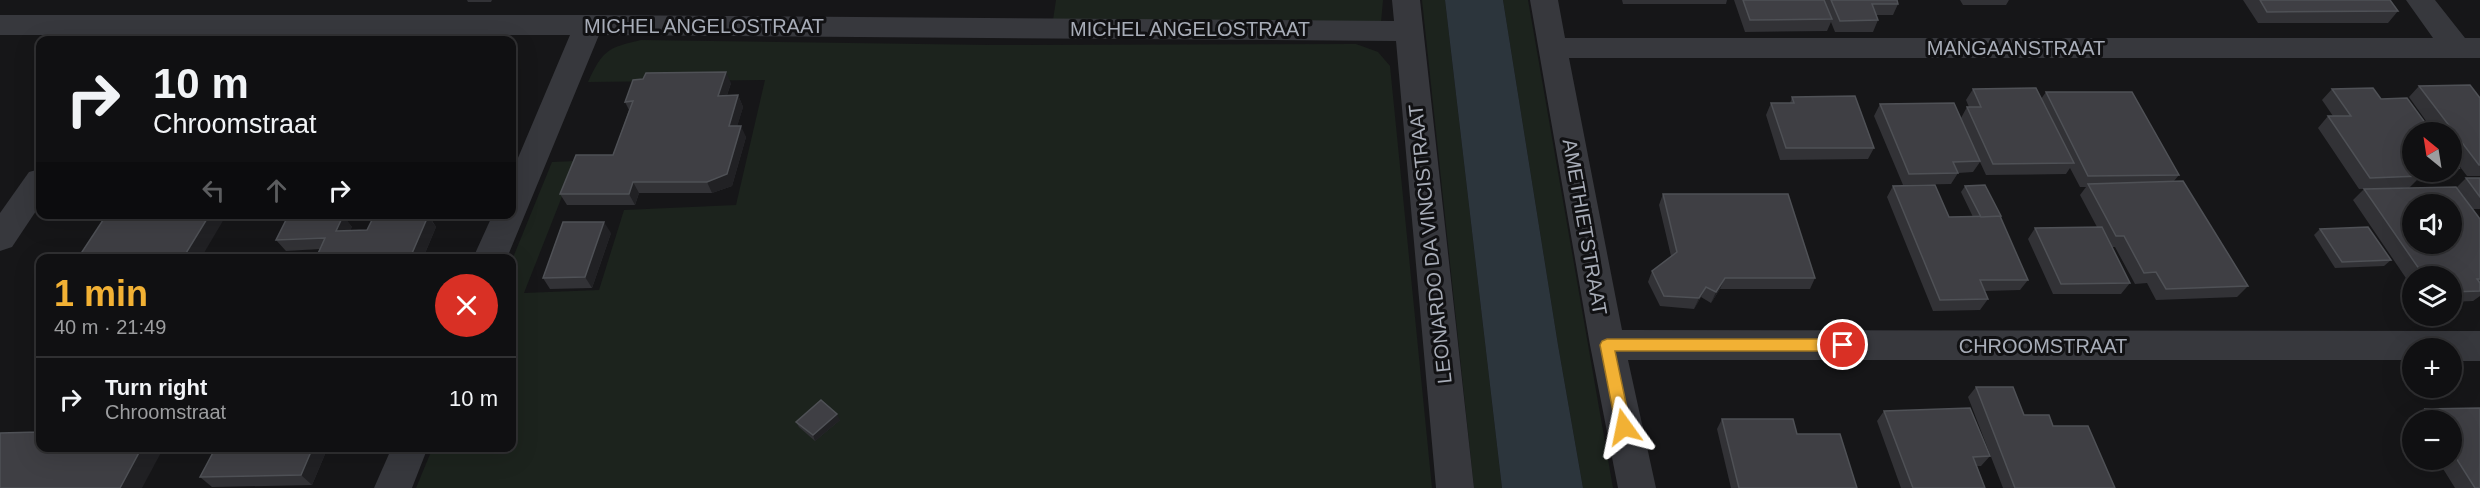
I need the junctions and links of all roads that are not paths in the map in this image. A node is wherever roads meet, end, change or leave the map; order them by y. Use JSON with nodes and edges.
{"nodes":[{"id":1,"x":170,"y":0,"type":"edge"},
{"id":2,"x":1544,"y":0,"type":"edge"},
{"id":3,"x":2420,"y":0,"type":"edge"},
{"id":4,"x":896,"y":14,"type":"edge"},
{"id":5,"x":1407,"y":15,"type":"edge"},
{"id":6,"x":0,"y":25,"type":"edge"},
{"id":7,"x":589,"y":25,"type":"junction"},
{"id":8,"x":146,"y":33,"type":"edge"},
{"id":9,"x":1553,"y":48,"type":"junction"},
{"id":10,"x":2469,"y":48,"type":"edge"},
{"id":11,"x":36,"y":186,"type":"edge"},
{"id":12,"x":516,"y":198,"type":"edge"},
{"id":13,"x":507,"y":219,"type":"edge"},
{"id":14,"x":5,"y":226,"type":"edge"},
{"id":15,"x":492,"y":254,"type":"edge"},
{"id":16,"x":1607,"y":345,"type":"junction"},
{"id":17,"x":2480,"y":346,"type":"edge"},
{"id":18,"x":408,"y":452,"type":"edge"},
{"id":19,"x":393,"y":488,"type":"edge"},
{"id":20,"x":1455,"y":488,"type":"edge"},
{"id":21,"x":1636,"y":488,"type":"edge"}],
"edges":[{"from":1,"to":8,"type":"street"},
{"from":2,"to":9,"type":"street","name":"AMETHIETSTRAAT"},
{"from":3,"to":10,"type":"street"},
{"from":4,"to":5,"type":"street","name":"MICHEL ANGELOSTRAAT"},
{"from":4,"to":7,"type":"street","name":"MICHEL ANGELOSTRAAT"},
{"from":5,"to":20,"type":"street","name":"LEONARDO DA VINCISTRAAT"},
{"from":6,"to":8,"type":"street","name":"MICHEL ANGELOSTRAAT"},
{"from":7,"to":8,"type":"street","name":"MICHEL ANGELOSTRAAT"},
{"from":7,"to":12,"type":"street"},
{"from":9,"to":10,"type":"street","name":"MANGAANSTRAAT"},
{"from":9,"to":16,"type":"street","name":"AMETHIETSTRAAT"},
{"from":11,"to":14,"type":"street"},
{"from":13,"to":15,"type":"street"},
{"from":16,"to":17,"type":"street","name":"CHROOMSTRAAT"},
{"from":16,"to":21,"type":"street","name":"AMETHIETSTRAAT"},
{"from":18,"to":19,"type":"street"}]}
